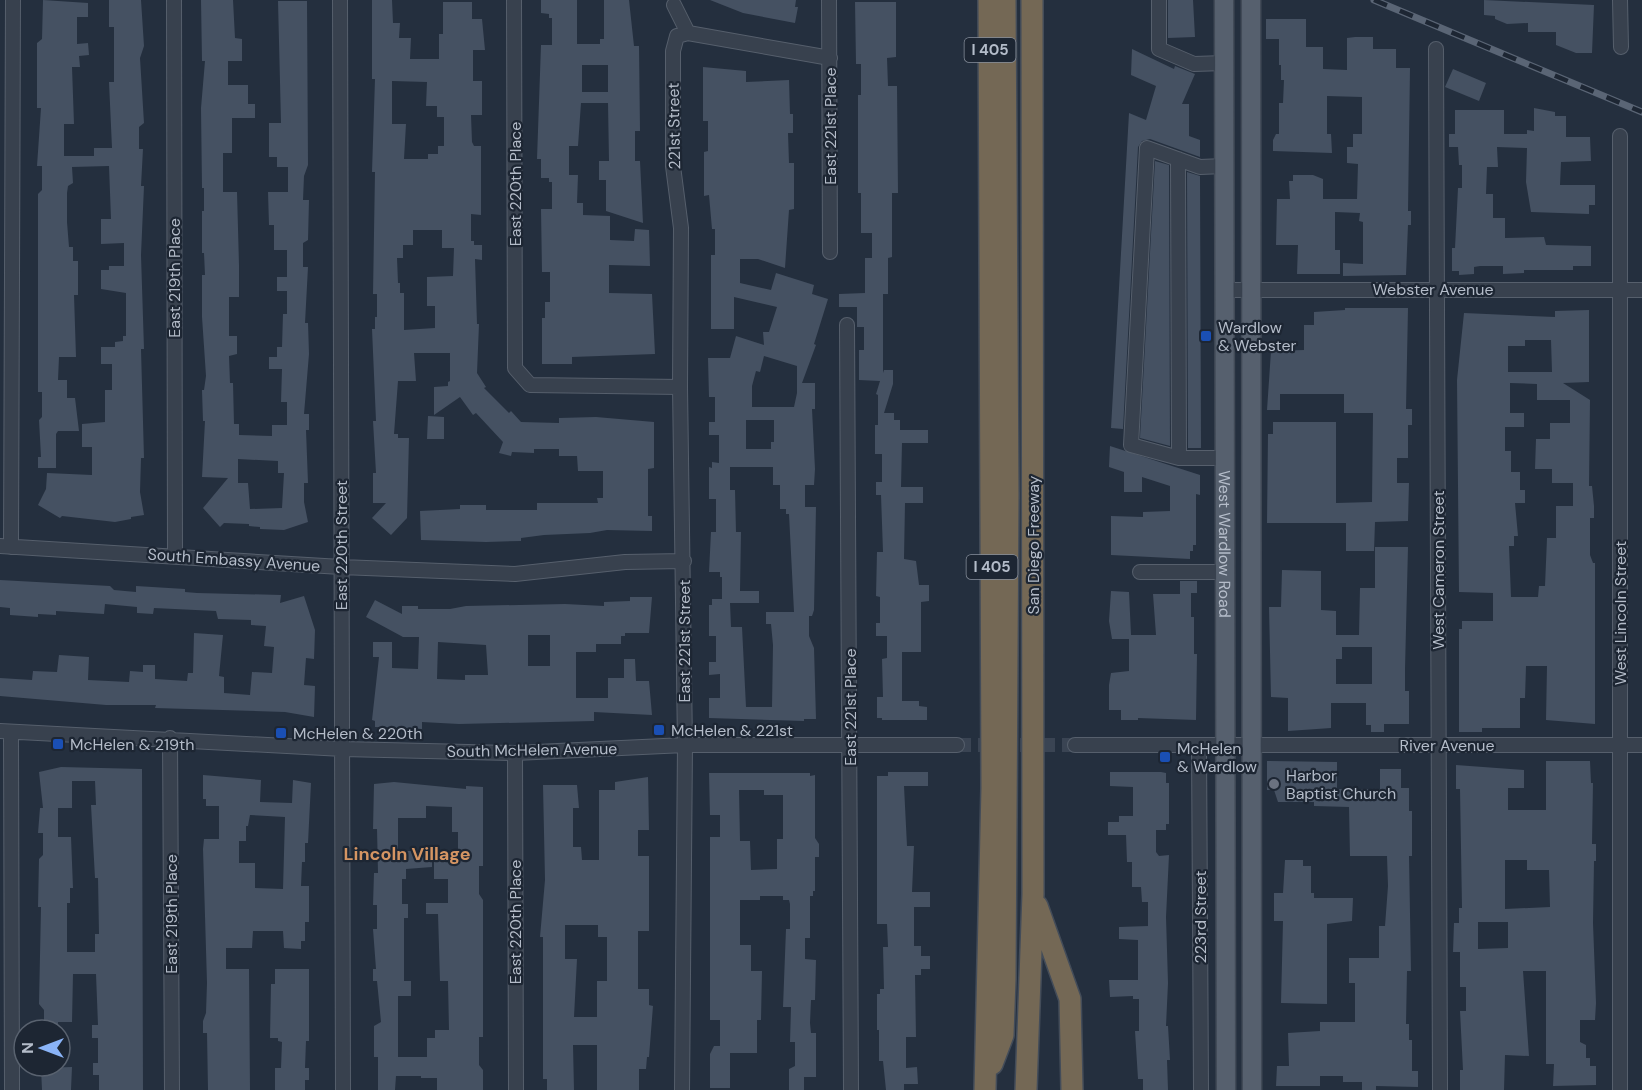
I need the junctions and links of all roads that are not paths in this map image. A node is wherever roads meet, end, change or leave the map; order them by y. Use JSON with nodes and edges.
{"nodes":[{"id":1,"x":13,"y":0,"type":"edge"},
{"id":2,"x":174,"y":0,"type":"edge"},
{"id":3,"x":340,"y":0,"type":"edge"},
{"id":4,"x":514,"y":0,"type":"edge"},
{"id":5,"x":828,"y":0,"type":"edge"},
{"id":6,"x":989,"y":0,"type":"edge"},
{"id":7,"x":1005,"y":0,"type":"edge"},
{"id":8,"x":1016,"y":0,"type":"edge"},
{"id":9,"x":1032,"y":0,"type":"edge"},
{"id":10,"x":1159,"y":0,"type":"edge"},
{"id":11,"x":1224,"y":0,"type":"edge"},
{"id":12,"x":1251,"y":0,"type":"edge"},
{"id":13,"x":1620,"y":0,"type":"edge"},
{"id":14,"x":674,"y":5,"type":"dead end"},
{"id":15,"x":688,"y":33,"type":"junction"},
{"id":16,"x":1621,"y":47,"type":"dead end"},
{"id":17,"x":1436,"y":49,"type":"dead end"},
{"id":18,"x":830,"y":58,"type":"junction"},
{"id":19,"x":1224,"y":63,"type":"junction"},
{"id":20,"x":1620,"y":136,"type":"dead end"},
{"id":21,"x":1178,"y":159,"type":"junction"},
{"id":22,"x":1224,"y":166,"type":"junction"},
{"id":23,"x":681,"y":228,"type":"joint"},
{"id":24,"x":830,"y":252,"type":"dead end"},
{"id":25,"x":1251,"y":289,"type":"junction"},
{"id":26,"x":1437,"y":289,"type":"junction"},
{"id":27,"x":1224,"y":290,"type":"junction"},
{"id":28,"x":1620,"y":290,"type":"junction"},
{"id":29,"x":1642,"y":290,"type":"edge"},
{"id":30,"x":847,"y":325,"type":"dead end"},
{"id":31,"x":680,"y":387,"type":"junction"},
{"id":32,"x":1179,"y":458,"type":"junction"},
{"id":33,"x":1224,"y":458,"type":"junction"},
{"id":34,"x":6,"y":546,"type":"edge"},
{"id":35,"x":175,"y":556,"type":"junction"},
{"id":36,"x":684,"y":561,"type":"junction"},
{"id":37,"x":341,"y":567,"type":"junction"},
{"id":38,"x":1140,"y":572,"type":"dead end"},
{"id":39,"x":1225,"y":572,"type":"junction"},
{"id":40,"x":6,"y":731,"type":"edge"},
{"id":41,"x":170,"y":738,"type":"junction"},
{"id":42,"x":850,"y":744,"type":"junction"},
{"id":43,"x":685,"y":745,"type":"junction"},
{"id":44,"x":957,"y":745,"type":"tunnel mouth"},
{"id":45,"x":1075,"y":745,"type":"tunnel mouth"},
{"id":46,"x":1199,"y":745,"type":"junction"},
{"id":47,"x":1226,"y":745,"type":"junction"},
{"id":48,"x":1439,"y":745,"type":"junction"},
{"id":49,"x":1620,"y":745,"type":"junction"},
{"id":50,"x":1642,"y":745,"type":"edge"},
{"id":51,"x":1252,"y":746,"type":"junction"},
{"id":52,"x":342,"y":749,"type":"junction"},
{"id":53,"x":514,"y":753,"type":"junction"},
{"id":54,"x":1033,"y":894,"type":"junction"},
{"id":55,"x":1031,"y":943,"type":"junction"},
{"id":56,"x":985,"y":1086,"type":"edge"},
{"id":57,"x":12,"y":1090,"type":"edge"},
{"id":58,"x":172,"y":1090,"type":"edge"},
{"id":59,"x":344,"y":1090,"type":"edge"},
{"id":60,"x":516,"y":1090,"type":"edge"},
{"id":61,"x":682,"y":1090,"type":"edge"},
{"id":62,"x":851,"y":1090,"type":"edge"},
{"id":63,"x":1026,"y":1090,"type":"edge"},
{"id":64,"x":1072,"y":1090,"type":"edge"},
{"id":65,"x":1201,"y":1090,"type":"edge"},
{"id":66,"x":1226,"y":1090,"type":"edge"},
{"id":67,"x":1252,"y":1090,"type":"edge"},
{"id":68,"x":1440,"y":1090,"type":"edge"},
{"id":69,"x":1620,"y":1090,"type":"edge"}],
"edges":[{"from":1,"to":34,"type":"street"},
{"from":2,"to":35,"type":"street","name":"East 219th Place"},
{"from":3,"to":37,"type":"street","name":"East 220th Street"},
{"from":4,"to":31,"type":"street","name":"East 220th Place"},
{"from":5,"to":18,"type":"street","name":"East 221st Place"},
{"from":6,"to":56,"type":"highway","number":"I 405"},
{"from":7,"to":56,"type":"highway"},
{"from":8,"to":55,"type":"highway"},
{"from":9,"to":54,"type":"highway","name":"San Diego Freeway","number":"I 405"},
{"from":10,"to":19,"type":"street"},
{"from":11,"to":19,"type":"main road","name":"West Wardlow Road"},
{"from":12,"to":25,"type":"main road","name":"West Wardlow Road"},
{"from":13,"to":16,"type":"street"},
{"from":14,"to":15,"type":"street"},
{"from":15,"to":18,"type":"street"},
{"from":15,"to":23,"type":"street","name":"221st Street"},
{"from":17,"to":26,"type":"street","name":"West Cameron Street"},
{"from":18,"to":24,"type":"street","name":"East 221st Place"},
{"from":19,"to":22,"type":"main road","name":"West Wardlow Road"},
{"from":20,"to":28,"type":"street","name":"West Lincoln Street"},
{"from":21,"to":22,"type":"street"},
{"from":21,"to":32,"type":"street"},
{"from":21,"to":32,"type":"street"},
{"from":22,"to":27,"type":"main road","name":"West Wardlow Road"},
{"from":23,"to":31,"type":"street","name":"East 221st Street"},
{"from":25,"to":26,"type":"street","name":"Webster Avenue"},
{"from":25,"to":27,"type":"street","name":"Webster Avenue"},
{"from":25,"to":51,"type":"main road","name":"West Wardlow Road"},
{"from":26,"to":28,"type":"street","name":"Webster Avenue"},
{"from":26,"to":48,"type":"street","name":"West Cameron Street"},
{"from":27,"to":33,"type":"main road","name":"West Wardlow Road"},
{"from":28,"to":29,"type":"street","name":"Webster Avenue"},
{"from":28,"to":49,"type":"street","name":"West Lincoln Street"},
{"from":30,"to":42,"type":"street","name":"East 221st Place"},
{"from":31,"to":36,"type":"street","name":"East 221st Street"},
{"from":32,"to":33,"type":"street"},
{"from":33,"to":39,"type":"main road","name":"West Wardlow Road"},
{"from":34,"to":35,"type":"street","name":"South Embassy Avenue"},
{"from":35,"to":37,"type":"street","name":"South Embassy Avenue"},
{"from":36,"to":37,"type":"street","name":"South Embassy Avenue"},
{"from":36,"to":43,"type":"street","name":"East 221st Street"},
{"from":37,"to":52,"type":"street","name":"East 220th Street"},
{"from":38,"to":39,"type":"street"},
{"from":39,"to":47,"type":"main road","name":"West Wardlow Road"},
{"from":40,"to":41,"type":"street","name":"South McHelen Avenue"},
{"from":40,"to":57,"type":"street"},
{"from":41,"to":52,"type":"street","name":"South McHelen Avenue"},
{"from":41,"to":58,"type":"street","name":"East 219th Place"},
{"from":42,"to":43,"type":"street","name":"South McHelen Avenue"},
{"from":42,"to":44,"type":"street","name":"South McHelen Avenue"},
{"from":42,"to":62,"type":"street","name":"East 221st Place"},
{"from":43,"to":53,"type":"street","name":"South McHelen Avenue"},
{"from":43,"to":61,"type":"street","name":"East 221st Street"},
{"from":45,"to":46,"type":"street"},
{"from":46,"to":47,"type":"street"},
{"from":46,"to":65,"type":"street","name":"223rd Street"},
{"from":47,"to":51,"type":"street"},
{"from":47,"to":66,"type":"main road","name":"West Wardlow Road"},
{"from":48,"to":49,"type":"street","name":"River Avenue"},
{"from":48,"to":51,"type":"street","name":"River Avenue"},
{"from":48,"to":68,"type":"street","name":"West Cameron Street"},
{"from":49,"to":50,"type":"street","name":"River Avenue"},
{"from":49,"to":69,"type":"street","name":"West Lincoln Street"},
{"from":51,"to":67,"type":"main road","name":"West Wardlow Road"},
{"from":52,"to":53,"type":"street","name":"South McHelen Avenue"},
{"from":52,"to":59,"type":"street","name":"East 220th Street"},
{"from":53,"to":60,"type":"street","name":"East 220th Place"},
{"from":54,"to":55,"type":"highway","name":"San Diego Freeway","number":"I 405"},
{"from":54,"to":64,"type":"highway"},
{"from":55,"to":63,"type":"highway","name":"San Diego Freeway","number":"I 405"}]}
